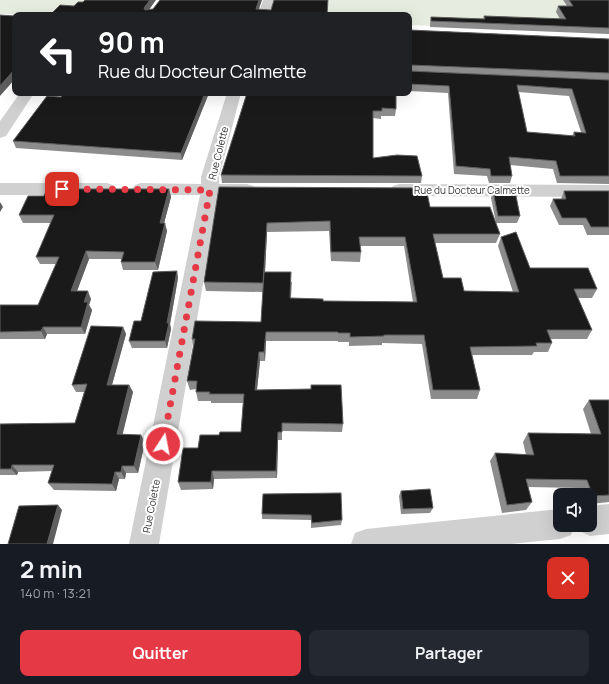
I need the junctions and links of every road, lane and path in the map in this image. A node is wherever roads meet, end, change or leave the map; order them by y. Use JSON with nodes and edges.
{"nodes":[{"id":1,"x":269,"y":0,"type":"edge"},
{"id":2,"x":265,"y":12,"type":"edge"},
{"id":3,"x":25,"y":96,"type":"edge"},
{"id":4,"x":233,"y":96,"type":"edge"},
{"id":5,"x":0,"y":133,"type":"edge"},
{"id":6,"x":0,"y":189,"type":"edge"},
{"id":7,"x":210,"y":190,"type":"junction"},
{"id":8,"x":266,"y":190,"type":"edge"},
{"id":9,"x":386,"y":190,"type":"edge"},
{"id":10,"x":609,"y":191,"type":"edge"},
{"id":11,"x":609,"y":519,"type":"edge"},
{"id":12,"x":597,"y":520,"type":"edge"},
{"id":13,"x":553,"y":525,"type":"edge"},
{"id":14,"x":144,"y":544,"type":"edge"},
{"id":15,"x":366,"y":544,"type":"edge"}],
"edges":[{"from":1,"to":2,"type":"street"},
{"from":3,"to":5,"type":"street"},
{"from":4,"to":7,"type":"street","name":"Rue Colette"},
{"from":6,"to":7,"type":"street"},
{"from":7,"to":8,"type":"street"},
{"from":7,"to":14,"type":"street","name":"Rue Colette"},
{"from":9,"to":10,"type":"street","name":"Rue du Docteur Calmette"},
{"from":11,"to":12,"type":"street"},
{"from":13,"to":15,"type":"street"}]}
